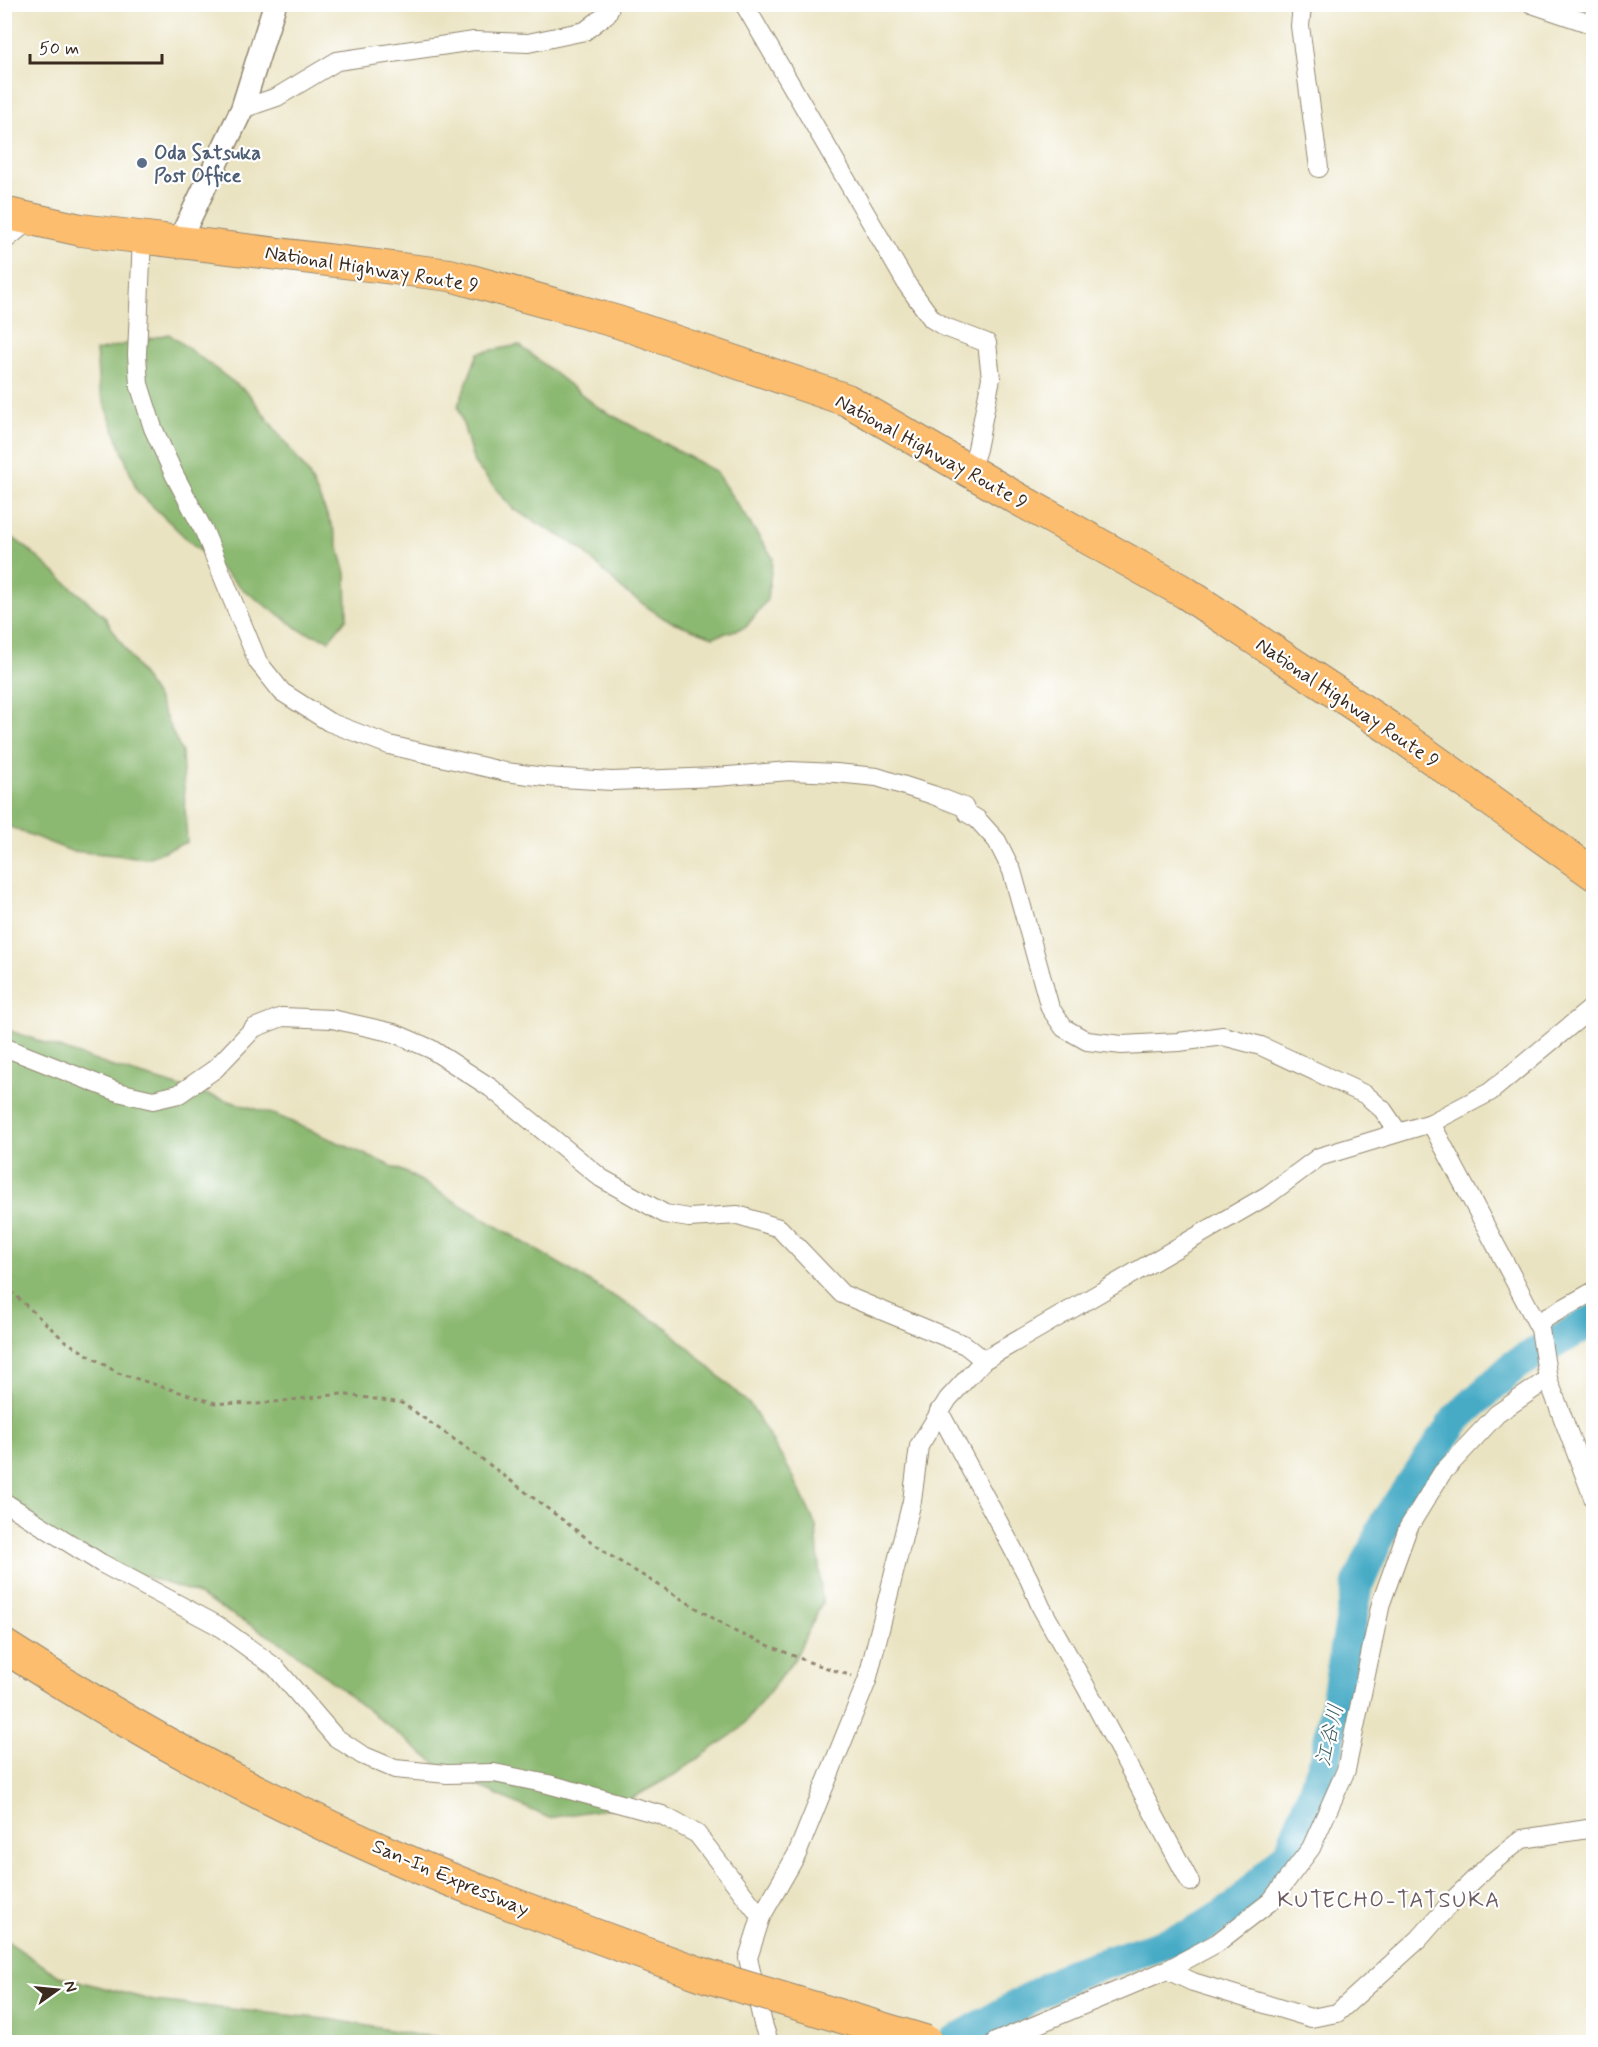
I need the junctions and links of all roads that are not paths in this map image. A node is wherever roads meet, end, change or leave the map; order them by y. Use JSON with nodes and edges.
{"nodes":[{"id":1,"x":275,"y":4,"type":"edge"},
{"id":2,"x":611,"y":4,"type":"edge"},
{"id":3,"x":744,"y":4,"type":"edge"},
{"id":4,"x":1304,"y":4,"type":"edge"},
{"id":5,"x":1532,"y":4,"type":"edge"},
{"id":6,"x":1593,"y":25,"type":"edge"},
{"id":7,"x":242,"y":109,"type":"junction"},
{"id":8,"x":1319,"y":168,"type":"dead end"},
{"id":9,"x":18,"y":216,"type":"edge"},
{"id":10,"x":142,"y":237,"type":"junction"},
{"id":11,"x":4,"y":241,"type":"edge"},
{"id":12,"x":179,"y":241,"type":"junction"},
{"id":13,"x":970,"y":471,"type":"junction"},
{"id":14,"x":1593,"y":874,"type":"edge"},
{"id":15,"x":1593,"y":1006,"type":"edge"},
{"id":16,"x":4,"y":1047,"type":"edge"},
{"id":17,"x":1431,"y":1123,"type":"junction"},
{"id":18,"x":1398,"y":1132,"type":"junction"},
{"id":19,"x":1593,"y":1292,"type":"edge"},
{"id":20,"x":1539,"y":1326,"type":"junction"},
{"id":21,"x":984,"y":1360,"type":"junction"},
{"id":22,"x":1548,"y":1378,"type":"junction"},
{"id":23,"x":939,"y":1411,"type":"junction"},
{"id":24,"x":1593,"y":1500,"type":"edge"},
{"id":25,"x":4,"y":1502,"type":"edge"},
{"id":26,"x":4,"y":1646,"type":"edge"},
{"id":27,"x":1593,"y":1828,"type":"edge"},
{"id":28,"x":1190,"y":1882,"type":"dead end"},
{"id":29,"x":761,"y":1917,"type":"junction"},
{"id":30,"x":1167,"y":1970,"type":"junction"},
{"id":31,"x":769,"y":2043,"type":"edge"},
{"id":32,"x":926,"y":2043,"type":"edge"},
{"id":33,"x":995,"y":2043,"type":"edge"}],
"edges":[{"from":1,"to":7,"type":"street"},
{"from":2,"to":7,"type":"street"},
{"from":3,"to":13,"type":"street"},
{"from":4,"to":8,"type":"street"},
{"from":5,"to":6,"type":"street"},
{"from":7,"to":12,"type":"street"},
{"from":9,"to":10,"type":"highway","name":"National Highway Route 9"},
{"from":9,"to":11,"type":"street"},
{"from":10,"to":12,"type":"highway","name":"National Highway Route 9"},
{"from":10,"to":18,"type":"street"},
{"from":12,"to":13,"type":"highway","name":"National Highway Route 9"},
{"from":13,"to":14,"type":"highway","name":"National Highway Route 9"},
{"from":15,"to":17,"type":"street"},
{"from":16,"to":21,"type":"street"},
{"from":17,"to":18,"type":"street"},
{"from":17,"to":20,"type":"street"},
{"from":18,"to":21,"type":"street"},
{"from":19,"to":20,"type":"street"},
{"from":20,"to":22,"type":"street"},
{"from":21,"to":23,"type":"street"},
{"from":22,"to":24,"type":"street"},
{"from":22,"to":30,"type":"street"},
{"from":23,"to":28,"type":"street"},
{"from":23,"to":29,"type":"street"},
{"from":25,"to":29,"type":"street"},
{"from":26,"to":32,"type":"highway","name":"San-In Expressway","bridge":true},
{"from":27,"to":30,"type":"street"},
{"from":29,"to":31,"type":"street"},
{"from":30,"to":33,"type":"street"}]}
